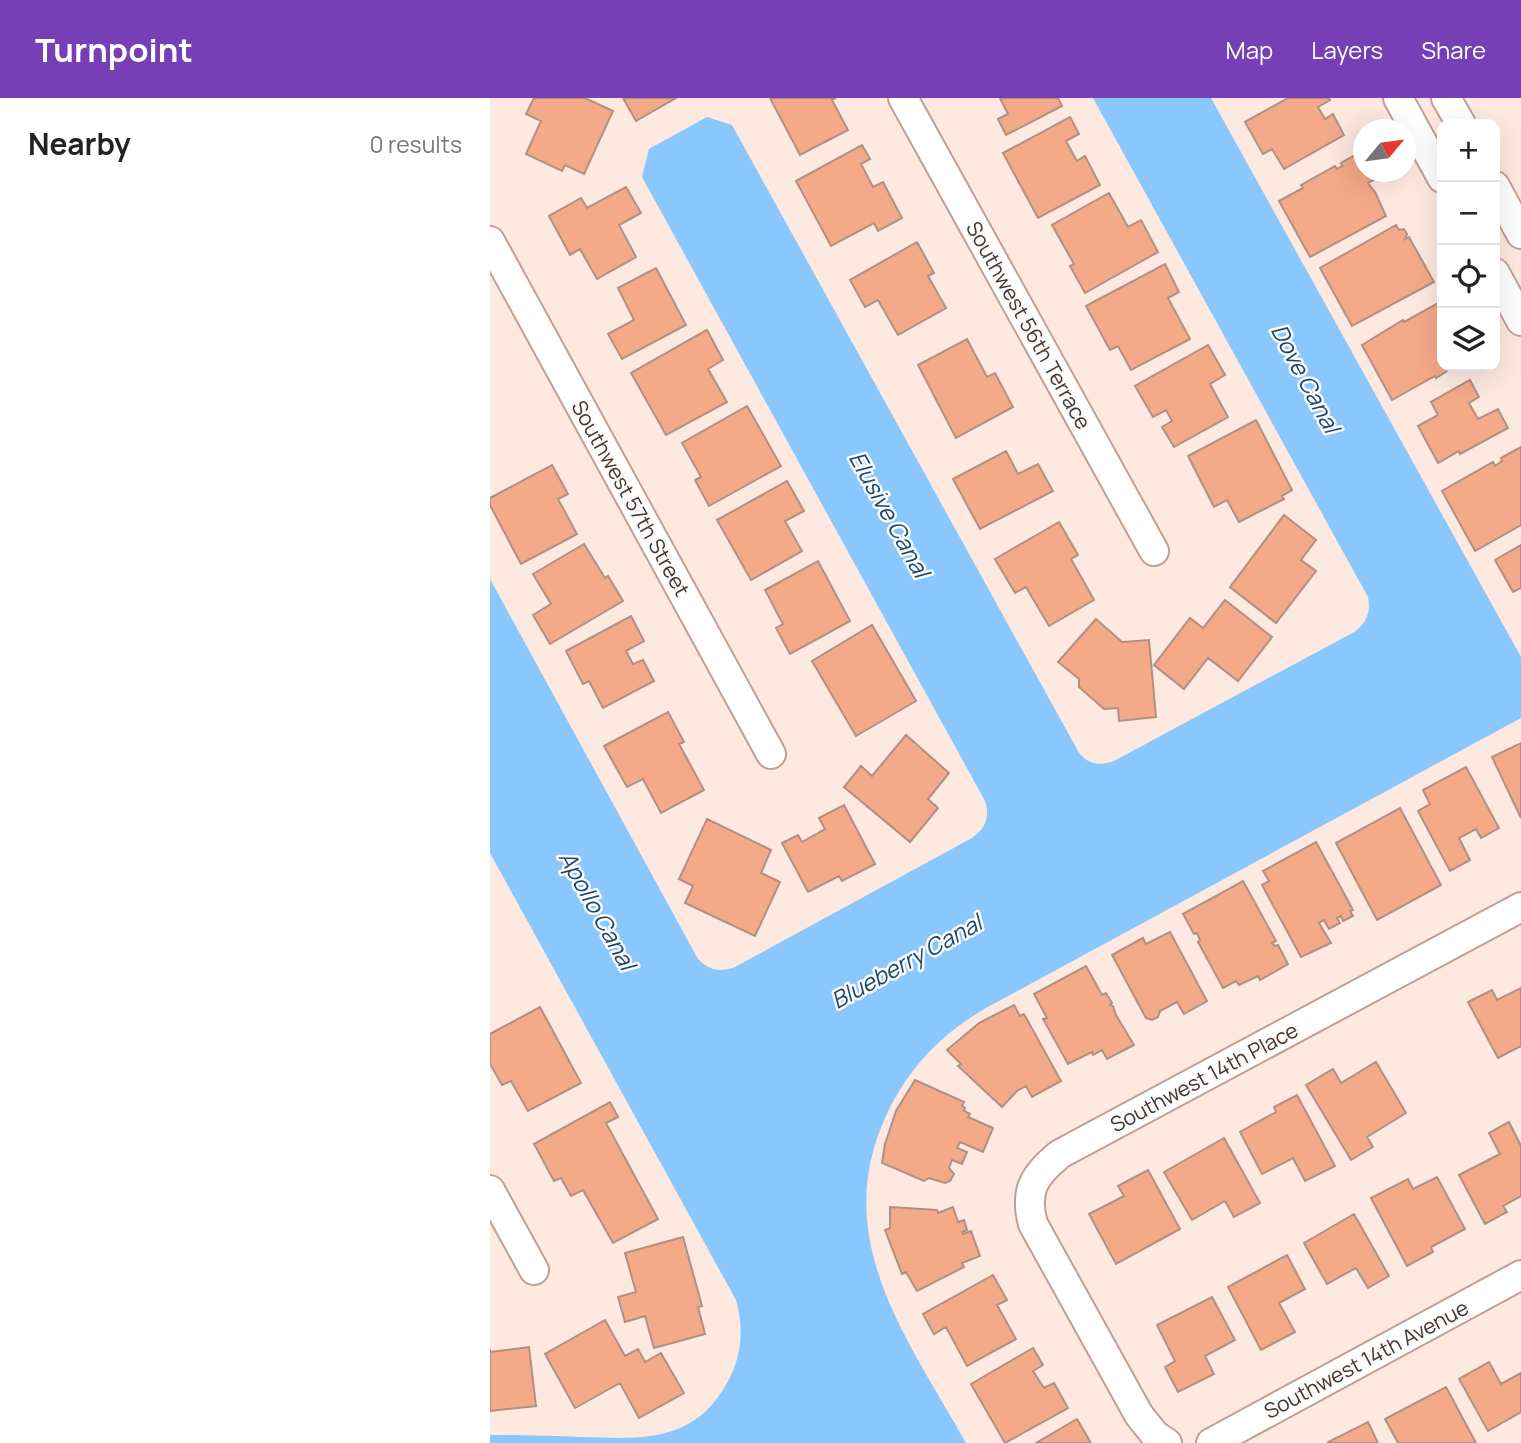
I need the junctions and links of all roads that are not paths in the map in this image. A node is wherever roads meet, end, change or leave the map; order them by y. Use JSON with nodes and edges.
{"nodes":[{"id":1,"x":903,"y":98,"type":"edge"},
{"id":2,"x":1398,"y":98,"type":"edge"},
{"id":3,"x":1446,"y":98,"type":"edge"},
{"id":4,"x":1458,"y":119,"type":"edge"},
{"id":5,"x":1437,"y":169,"type":"edge"},
{"id":6,"x":1500,"y":199,"type":"edge"},
{"id":7,"x":1521,"y":234,"type":"edge"},
{"id":8,"x":490,"y":241,"type":"edge"},
{"id":9,"x":1500,"y":282,"type":"edge"},
{"id":10,"x":1521,"y":321,"type":"edge"},
{"id":11,"x":1154,"y":551,"type":"dead end"},
{"id":12,"x":771,"y":754,"type":"dead end"},
{"id":13,"x":1521,"y":907,"type":"edge"},
{"id":14,"x":490,"y":1190,"type":"edge"},
{"id":15,"x":534,"y":1270,"type":"dead end"},
{"id":16,"x":1521,"y":1275,"type":"edge"},
{"id":17,"x":1167,"y":1443,"type":"edge"},
{"id":18,"x":1211,"y":1443,"type":"edge"}],
"edges":[{"from":1,"to":11,"type":"street","name":"Southwest 56th Terrace"},
{"from":2,"to":5,"type":"street"},
{"from":3,"to":4,"type":"street"},
{"from":6,"to":7,"type":"street"},
{"from":8,"to":12,"type":"street","name":"Southwest 57th Street"},
{"from":9,"to":10,"type":"street"},
{"from":13,"to":17,"type":"street","name":"Southwest 14th Place"},
{"from":14,"to":15,"type":"street"},
{"from":16,"to":18,"type":"street","name":"Southwest 14th Avenue"}]}
